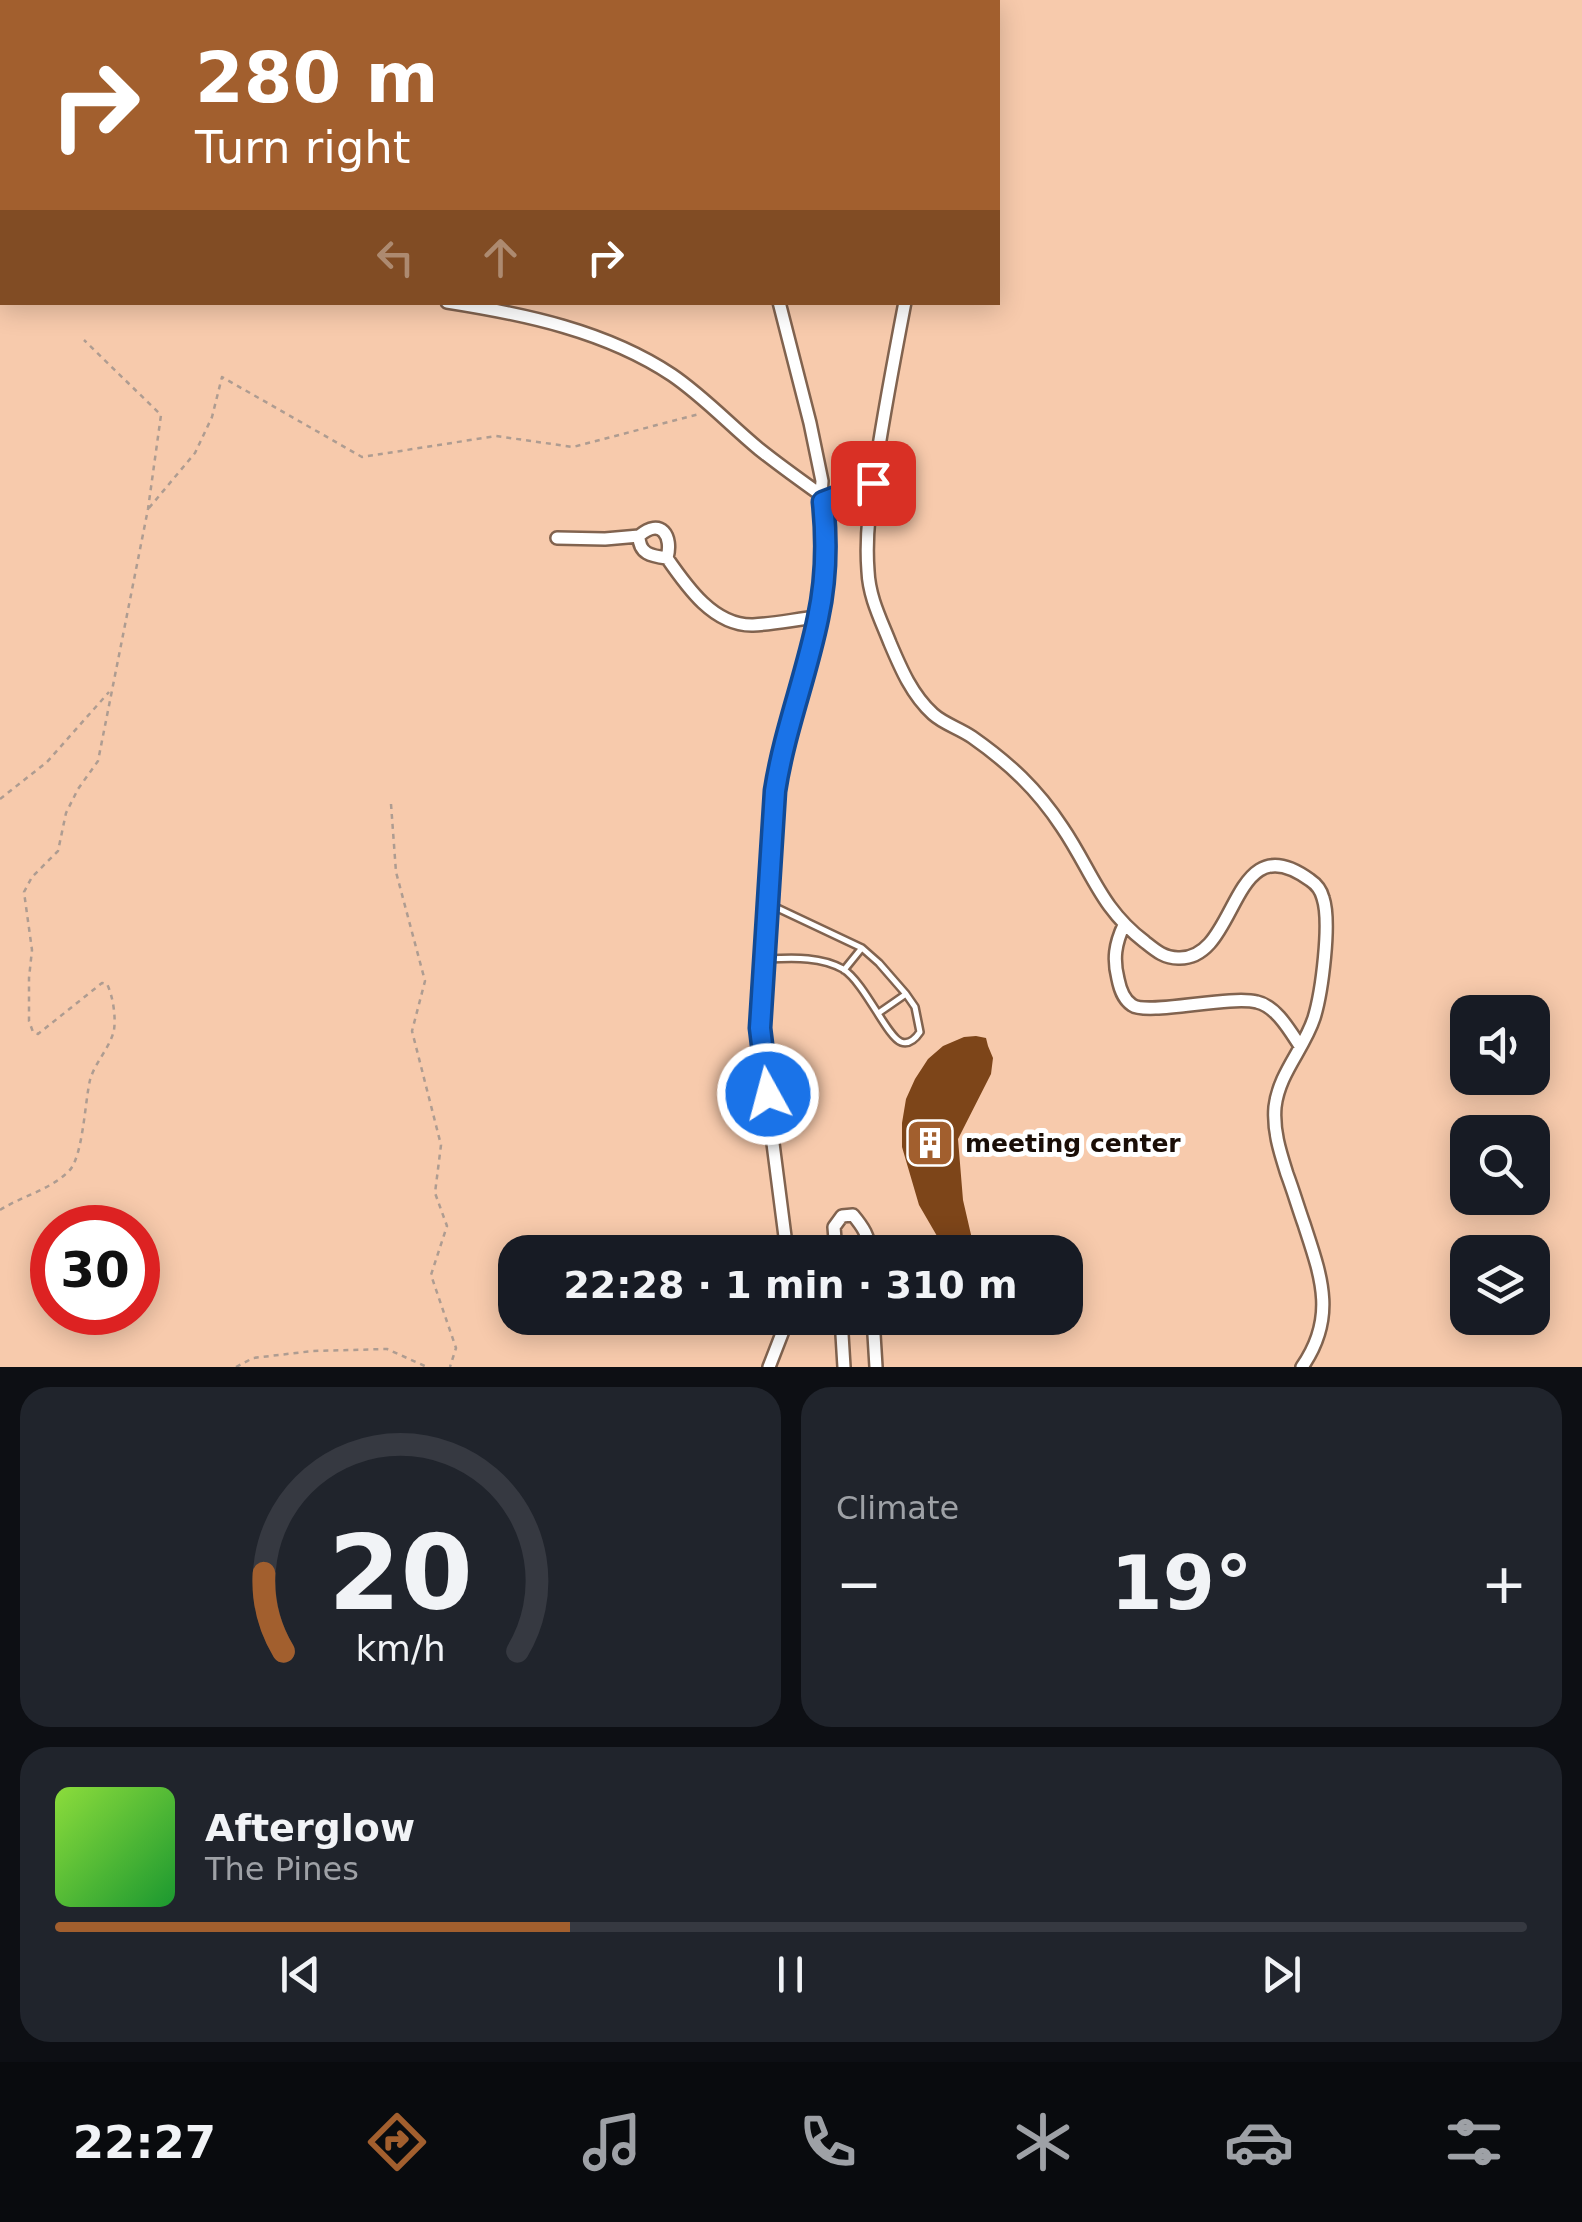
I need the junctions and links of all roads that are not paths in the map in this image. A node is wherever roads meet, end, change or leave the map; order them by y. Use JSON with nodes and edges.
{"nodes":[{"id":1,"x":461,"y":305,"type":"edge"},
{"id":2,"x":780,"y":305,"type":"edge"},
{"id":3,"x":904,"y":305,"type":"edge"},
{"id":4,"x":873,"y":483,"type":"junction"},
{"id":5,"x":822,"y":499,"type":"junction"},
{"id":6,"x":639,"y":536,"type":"junction"},
{"id":7,"x":557,"y":538,"type":"dead end"},
{"id":8,"x":667,"y":558,"type":"junction"},
{"id":9,"x":818,"y":618,"type":"junction"},
{"id":10,"x":770,"y":905,"type":"junction"},
{"id":11,"x":1124,"y":926,"type":"junction"},
{"id":12,"x":862,"y":948,"type":"junction"},
{"id":13,"x":764,"y":959,"type":"junction"},
{"id":14,"x":844,"y":970,"type":"junction"},
{"id":15,"x":906,"y":994,"type":"junction"},
{"id":16,"x":879,"y":1012,"type":"junction"},
{"id":17,"x":1300,"y":1046,"type":"junction"},
{"id":18,"x":785,"y":1235,"type":"edge"},
{"id":19,"x":835,"y":1235,"type":"edge"},
{"id":20,"x":866,"y":1235,"type":"edge"},
{"id":21,"x":781,"y":1335,"type":"edge"},
{"id":22,"x":842,"y":1335,"type":"edge"},
{"id":23,"x":874,"y":1335,"type":"edge"},
{"id":24,"x":769,"y":1367,"type":"edge"},
{"id":25,"x":844,"y":1367,"type":"edge"},
{"id":26,"x":876,"y":1367,"type":"edge"},
{"id":27,"x":1302,"y":1367,"type":"edge"}],
"edges":[{"from":1,"to":5,"type":"street"},
{"from":2,"to":5,"type":"street"},
{"from":3,"to":4,"type":"street"},
{"from":4,"to":5,"type":"street"},
{"from":4,"to":11,"type":"street"},
{"from":5,"to":9,"type":"street"},
{"from":6,"to":7,"type":"street"},
{"from":6,"to":8,"type":"street"},
{"from":6,"to":8,"type":"street"},
{"from":8,"to":9,"type":"street"},
{"from":9,"to":10,"type":"street"},
{"from":10,"to":12,"type":"lane"},
{"from":10,"to":13,"type":"street"},
{"from":11,"to":17,"type":"street"},
{"from":11,"to":17,"type":"street"},
{"from":12,"to":14,"type":"lane"},
{"from":12,"to":15,"type":"lane"},
{"from":13,"to":14,"type":"lane"},
{"from":13,"to":18,"type":"street"},
{"from":14,"to":16,"type":"lane"},
{"from":15,"to":16,"type":"lane"},
{"from":15,"to":16,"type":"lane"},
{"from":17,"to":27,"type":"street"},
{"from":19,"to":20,"type":"street"},
{"from":21,"to":24,"type":"street"},
{"from":22,"to":25,"type":"street"},
{"from":23,"to":26,"type":"street"}]}
